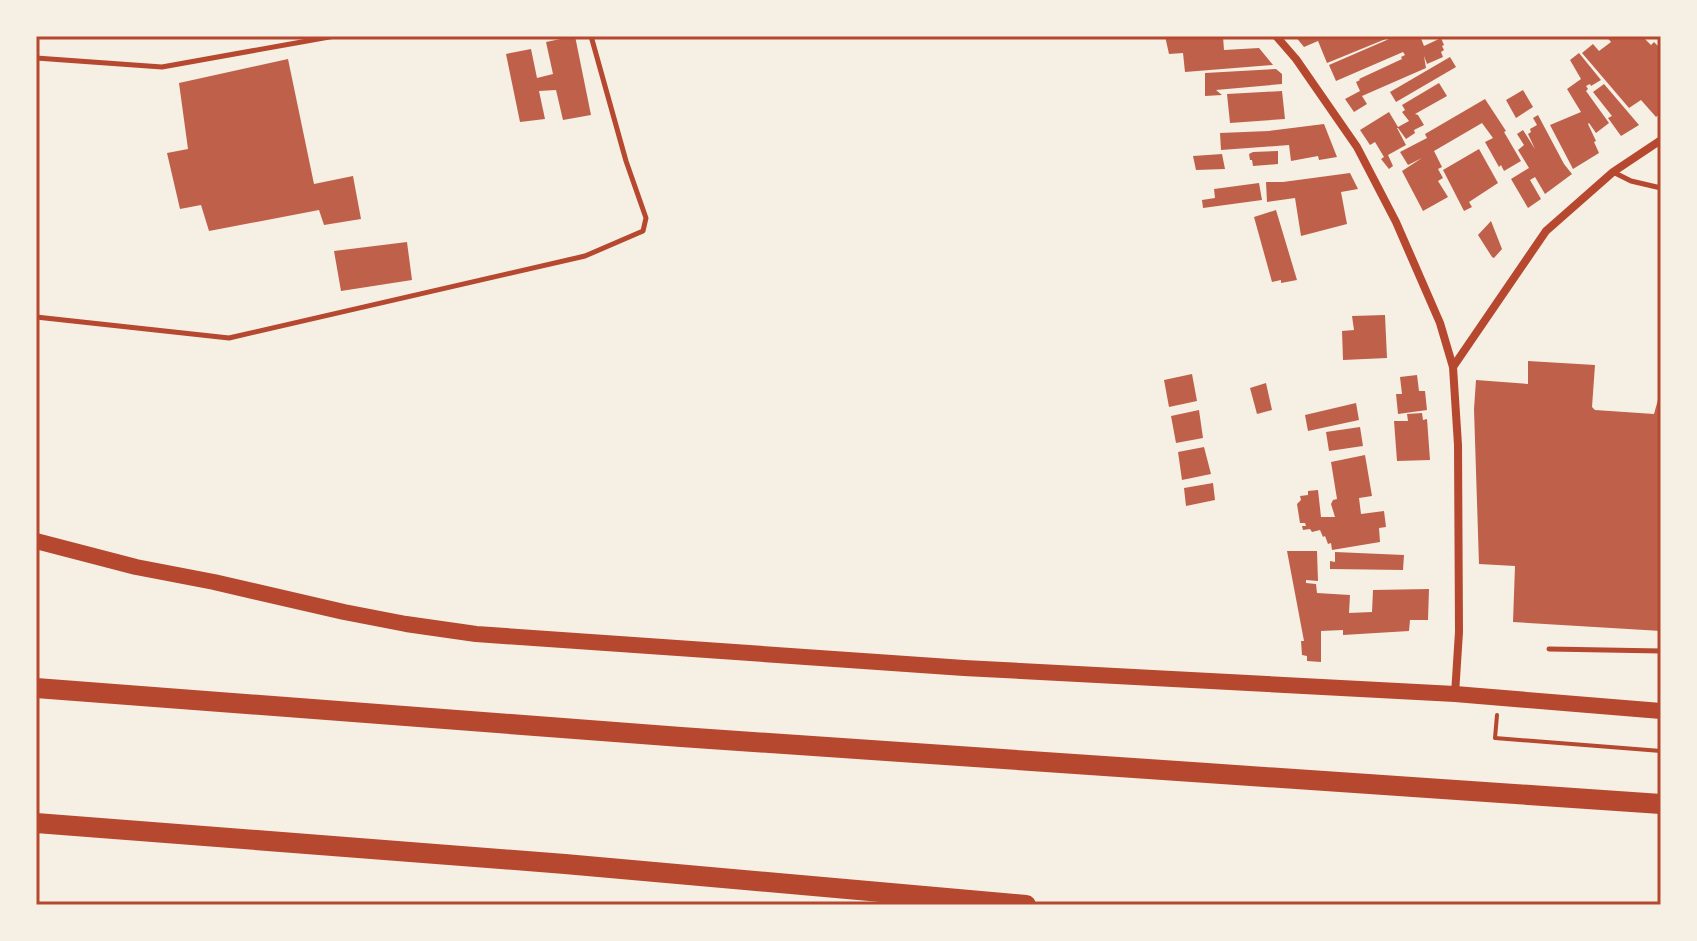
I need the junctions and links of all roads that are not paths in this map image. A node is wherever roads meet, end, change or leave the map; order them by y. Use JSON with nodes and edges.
{"nodes":[{"id":1,"x":335,"y":36,"type":"edge"},
{"id":2,"x":591,"y":36,"type":"edge"},
{"id":3,"x":1276,"y":36,"type":"edge"},
{"id":4,"x":36,"y":58,"type":"edge"},
{"id":5,"x":1661,"y":140,"type":"edge"},
{"id":6,"x":1613,"y":172,"type":"junction"},
{"id":7,"x":1661,"y":188,"type":"edge"},
{"id":8,"x":36,"y":317,"type":"edge"},
{"id":9,"x":1453,"y":367,"type":"junction"},
{"id":10,"x":36,"y":541,"type":"edge"},
{"id":11,"x":1549,"y":649,"type":"dead end"},
{"id":12,"x":1661,"y":651,"type":"edge"},
{"id":13,"x":36,"y":688,"type":"edge"},
{"id":14,"x":1455,"y":694,"type":"junction"},
{"id":15,"x":1661,"y":711,"type":"edge"},
{"id":16,"x":1661,"y":804,"type":"edge"},
{"id":17,"x":36,"y":823,"type":"edge"},
{"id":18,"x":1026,"y":905,"type":"edge"}],
"edges":[{"from":1,"to":4,"type":"lane"},
{"from":2,"to":8,"type":"lane"},
{"from":3,"to":9,"type":"street"},
{"from":5,"to":6,"type":"street"},
{"from":6,"to":7,"type":"lane"},
{"from":6,"to":9,"type":"street"},
{"from":9,"to":14,"type":"street"},
{"from":10,"to":14,"type":"main road"},
{"from":11,"to":12,"type":"lane"},
{"from":13,"to":16,"type":"highway"},
{"from":14,"to":15,"type":"main road"},
{"from":17,"to":18,"type":"highway"}]}
